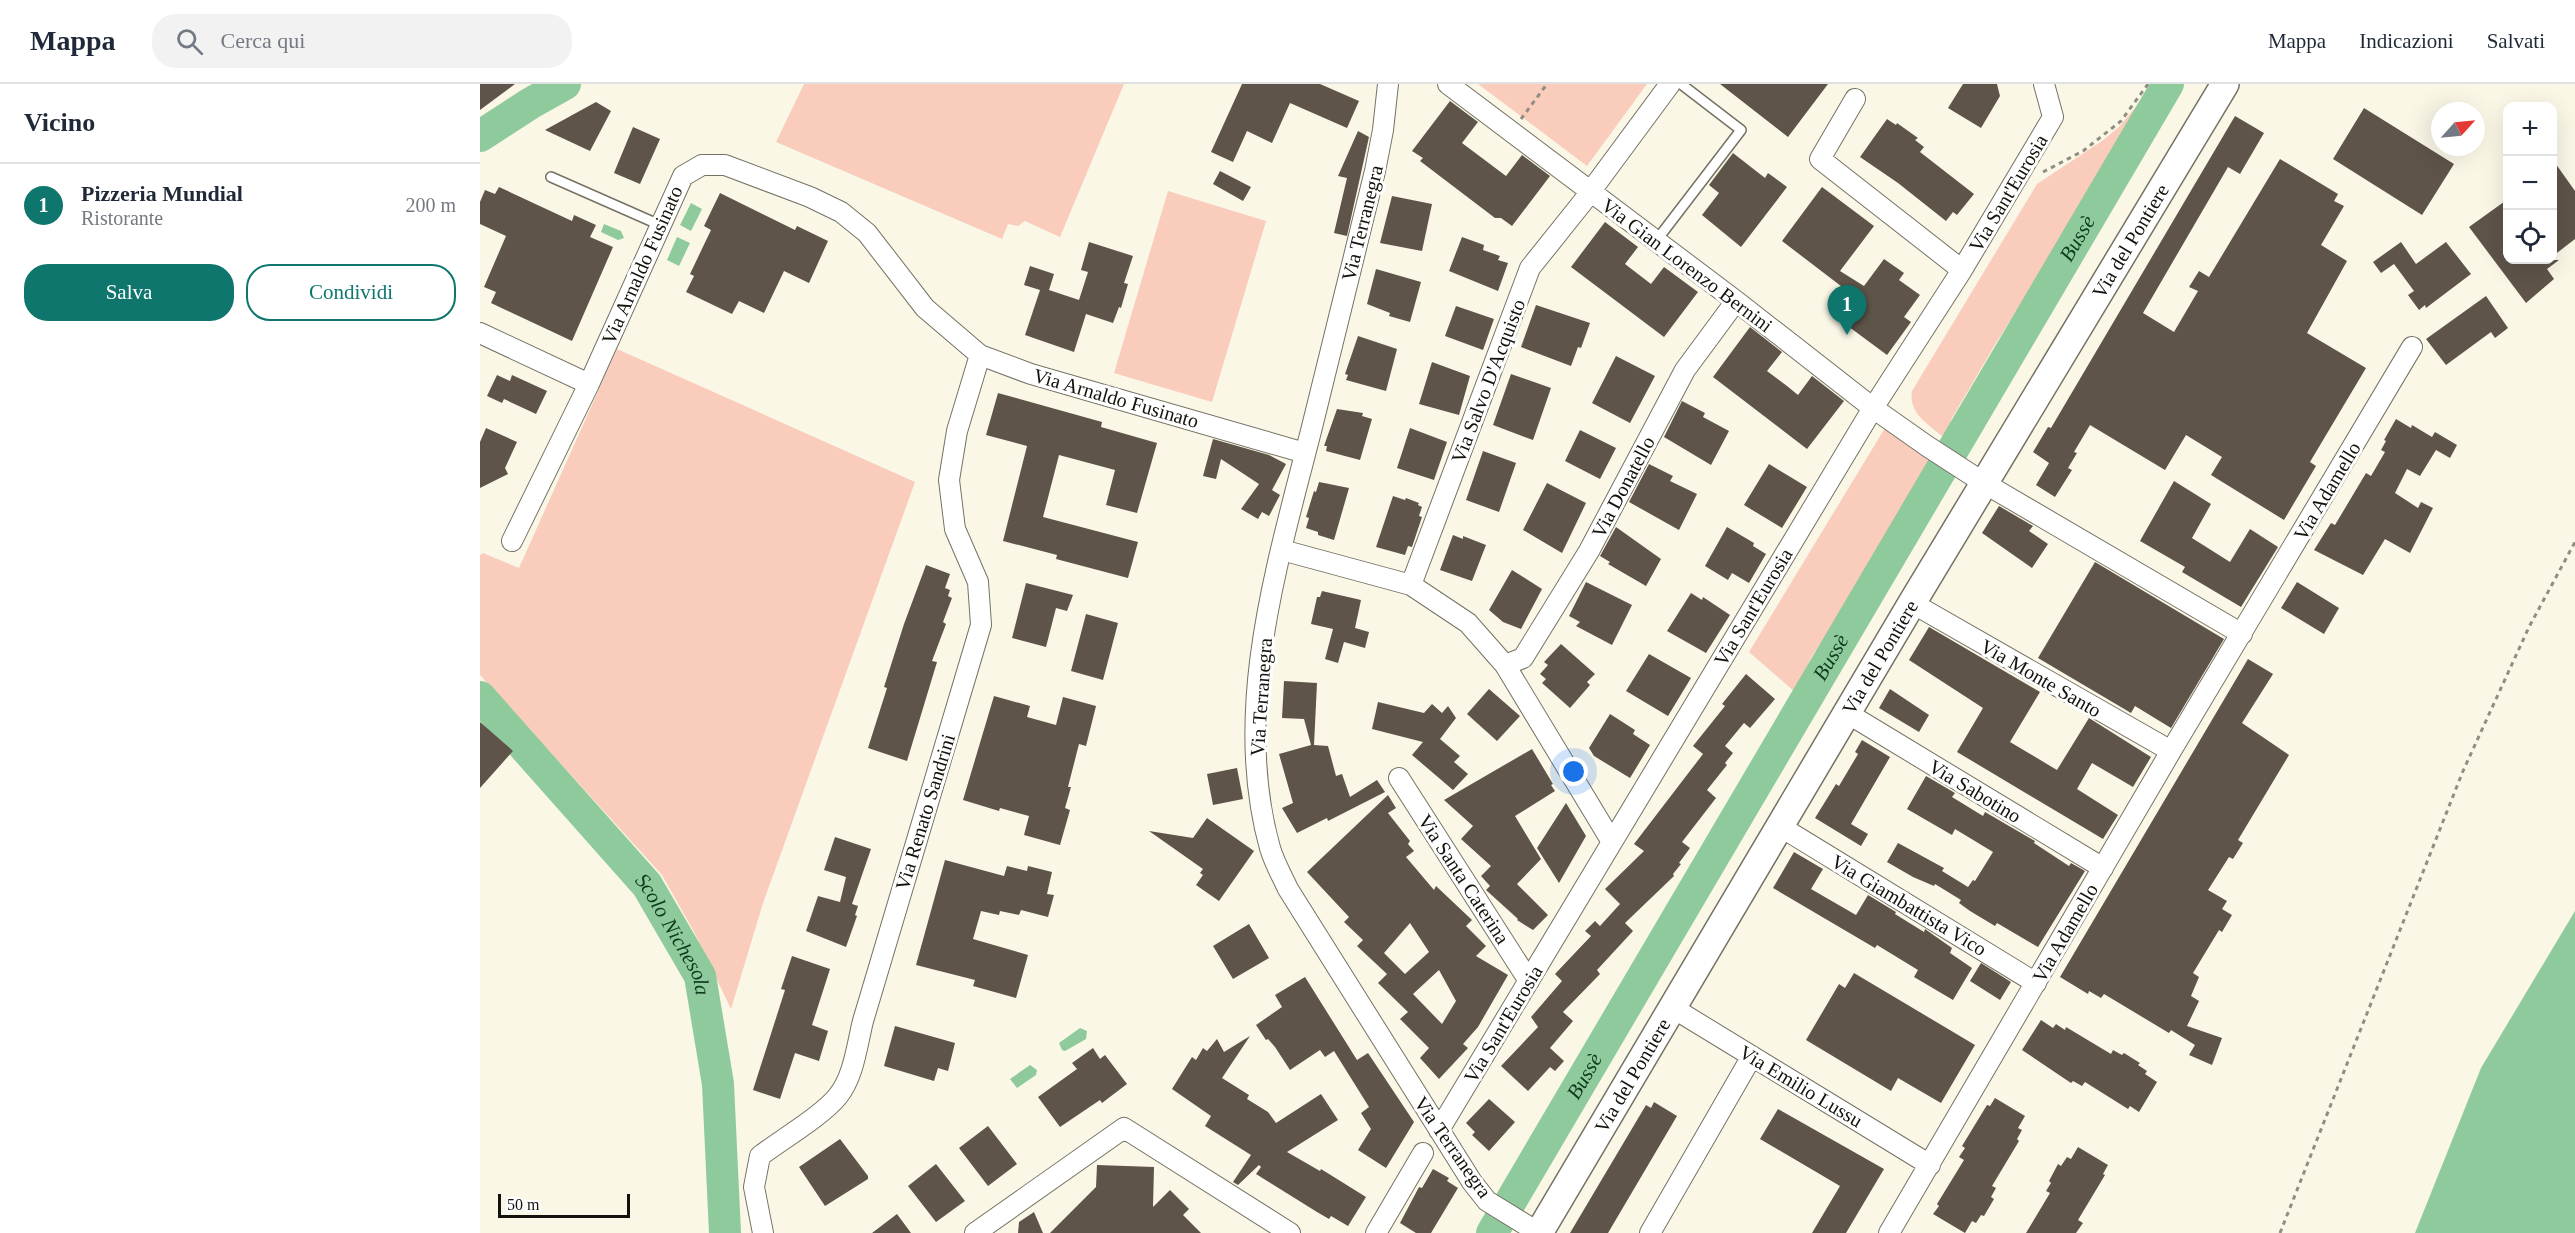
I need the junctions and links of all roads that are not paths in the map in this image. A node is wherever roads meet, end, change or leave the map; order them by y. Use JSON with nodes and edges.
{"nodes":[{"id":1,"x":1388,"y":84,"type":"edge"},
{"id":2,"x":1448,"y":84,"type":"edge"},
{"id":3,"x":1670,"y":84,"type":"edge"},
{"id":4,"x":1681,"y":84,"type":"edge"},
{"id":5,"x":2044,"y":84,"type":"edge"},
{"id":6,"x":2225,"y":84,"type":"edge"},
{"id":7,"x":1855,"y":99,"type":"dead end"},
{"id":8,"x":551,"y":177,"type":"dead end"},
{"id":9,"x":1591,"y":192,"type":"junction"},
{"id":10,"x":660,"y":225,"type":"junction"},
{"id":11,"x":1656,"y":241,"type":"junction"},
{"id":12,"x":1962,"y":270,"type":"junction"},
{"id":13,"x":1736,"y":301,"type":"junction"},
{"id":14,"x":480,"y":333,"type":"edge"},
{"id":15,"x":2412,"y":347,"type":"dead end"},
{"id":16,"x":980,"y":355,"type":"junction"},
{"id":17,"x":588,"y":384,"type":"junction"},
{"id":18,"x":1873,"y":408,"type":"junction"},
{"id":19,"x":1305,"y":453,"type":"junction"},
{"id":20,"x":1979,"y":480,"type":"junction"},
{"id":21,"x":512,"y":541,"type":"dead end"},
{"id":22,"x":1281,"y":550,"type":"junction"},
{"id":23,"x":1411,"y":585,"type":"junction"},
{"id":24,"x":1912,"y":603,"type":"junction"},
{"id":25,"x":2242,"y":634,"type":"junction"},
{"id":26,"x":1505,"y":665,"type":"junction"},
{"id":27,"x":1847,"y":713,"type":"junction"},
{"id":28,"x":2171,"y":751,"type":"junction"},
{"id":29,"x":1399,"y":778,"type":"dead end"},
{"id":30,"x":1781,"y":827,"type":"junction"},
{"id":31,"x":1612,"y":842,"type":"junction"},
{"id":32,"x":2103,"y":868,"type":"junction"},
{"id":33,"x":1529,"y":981,"type":"junction"},
{"id":34,"x":2036,"y":983,"type":"junction"},
{"id":35,"x":1673,"y":1008,"type":"junction"},
{"id":36,"x":1752,"y":1056,"type":"junction"},
{"id":37,"x":1439,"y":1130,"type":"junction"},
{"id":38,"x":1423,"y":1153,"type":"dead end"},
{"id":39,"x":1930,"y":1164,"type":"junction"},
{"id":40,"x":1534,"y":1230,"type":"edge"},
{"id":41,"x":763,"y":1233,"type":"edge"},
{"id":42,"x":975,"y":1233,"type":"edge"},
{"id":43,"x":1290,"y":1233,"type":"edge"},
{"id":44,"x":1376,"y":1233,"type":"edge"},
{"id":45,"x":1650,"y":1233,"type":"edge"},
{"id":46,"x":1889,"y":1233,"type":"edge"}],
"edges":[{"from":1,"to":19,"type":"street","name":"Via Terranegra"},
{"from":2,"to":9,"type":"street","name":"Via Gian Lorenzo Bernini"},
{"from":3,"to":9,"type":"street"},
{"from":4,"to":11,"type":"lane"},
{"from":5,"to":12,"type":"street","name":"Via Sant'Eurosia"},
{"from":6,"to":20,"type":"main road","name":"Via del Pontiere"},
{"from":7,"to":12,"type":"street"},
{"from":8,"to":10,"type":"lane"},
{"from":9,"to":11,"type":"street","name":"Via Gian Lorenzo Bernini"},
{"from":9,"to":23,"type":"street","name":"Via Salvo D'Acquisto"},
{"from":10,"to":16,"type":"street","name":"Via Arnaldo Fusinato"},
{"from":10,"to":17,"type":"street","name":"Via Arnaldo Fusinato"},
{"from":11,"to":13,"type":"street","name":"Via Gian Lorenzo Bernini"},
{"from":12,"to":18,"type":"street","name":"Via Sant'Eurosia"},
{"from":13,"to":18,"type":"street","name":"Via Gian Lorenzo Bernini"},
{"from":13,"to":26,"type":"street","name":"Via Donatello"},
{"from":14,"to":17,"type":"street"},
{"from":15,"to":25,"type":"street","name":"Via Adamello"},
{"from":16,"to":19,"type":"street","name":"Via Arnaldo Fusinato"},
{"from":16,"to":41,"type":"street","name":"Via Renato Sandrini"},
{"from":17,"to":21,"type":"street","name":"Via Arnaldo Fusinato"},
{"from":18,"to":20,"type":"street","name":"Via Gian Lorenzo Bernini"},
{"from":18,"to":31,"type":"street","name":"Via Sant'Eurosia"},
{"from":19,"to":22,"type":"street","name":"Via Terranegra"},
{"from":20,"to":24,"type":"main road","name":"Via del Pontiere"},
{"from":20,"to":25,"type":"street"},
{"from":22,"to":23,"type":"street"},
{"from":22,"to":37,"type":"street","name":"Via Terranegra"},
{"from":23,"to":26,"type":"street"},
{"from":24,"to":27,"type":"main road","name":"Via del Pontiere"},
{"from":24,"to":28,"type":"street","name":"Via Monte Santo"},
{"from":25,"to":28,"type":"street","name":"Via Adamello"},
{"from":26,"to":31,"type":"street"},
{"from":27,"to":30,"type":"main road","name":"Via del Pontiere"},
{"from":27,"to":32,"type":"street","name":"Via Sabotino"},
{"from":28,"to":32,"type":"street","name":"Via Adamello"},
{"from":29,"to":33,"type":"street","name":"Via Santa Caterina"},
{"from":30,"to":34,"type":"street","name":"Via Giambattista Vico"},
{"from":30,"to":35,"type":"main road","name":"Via del Pontiere"},
{"from":31,"to":33,"type":"street","name":"Via Sant'Eurosia"},
{"from":32,"to":34,"type":"street","name":"Via Adamello"},
{"from":33,"to":37,"type":"street","name":"Via Sant'Eurosia"},
{"from":34,"to":39,"type":"street","name":"Via Adamello"},
{"from":35,"to":36,"type":"street","name":"Via Emilio Lussu"},
{"from":35,"to":40,"type":"main road","name":"Via del Pontiere"},
{"from":36,"to":39,"type":"street","name":"Via Emilio Lussu"},
{"from":36,"to":45,"type":"street"},
{"from":37,"to":40,"type":"street","name":"Via Terranegra"},
{"from":38,"to":44,"type":"street"},
{"from":39,"to":46,"type":"street","name":"Via Adamello"},
{"from":42,"to":43,"type":"street"}]}
